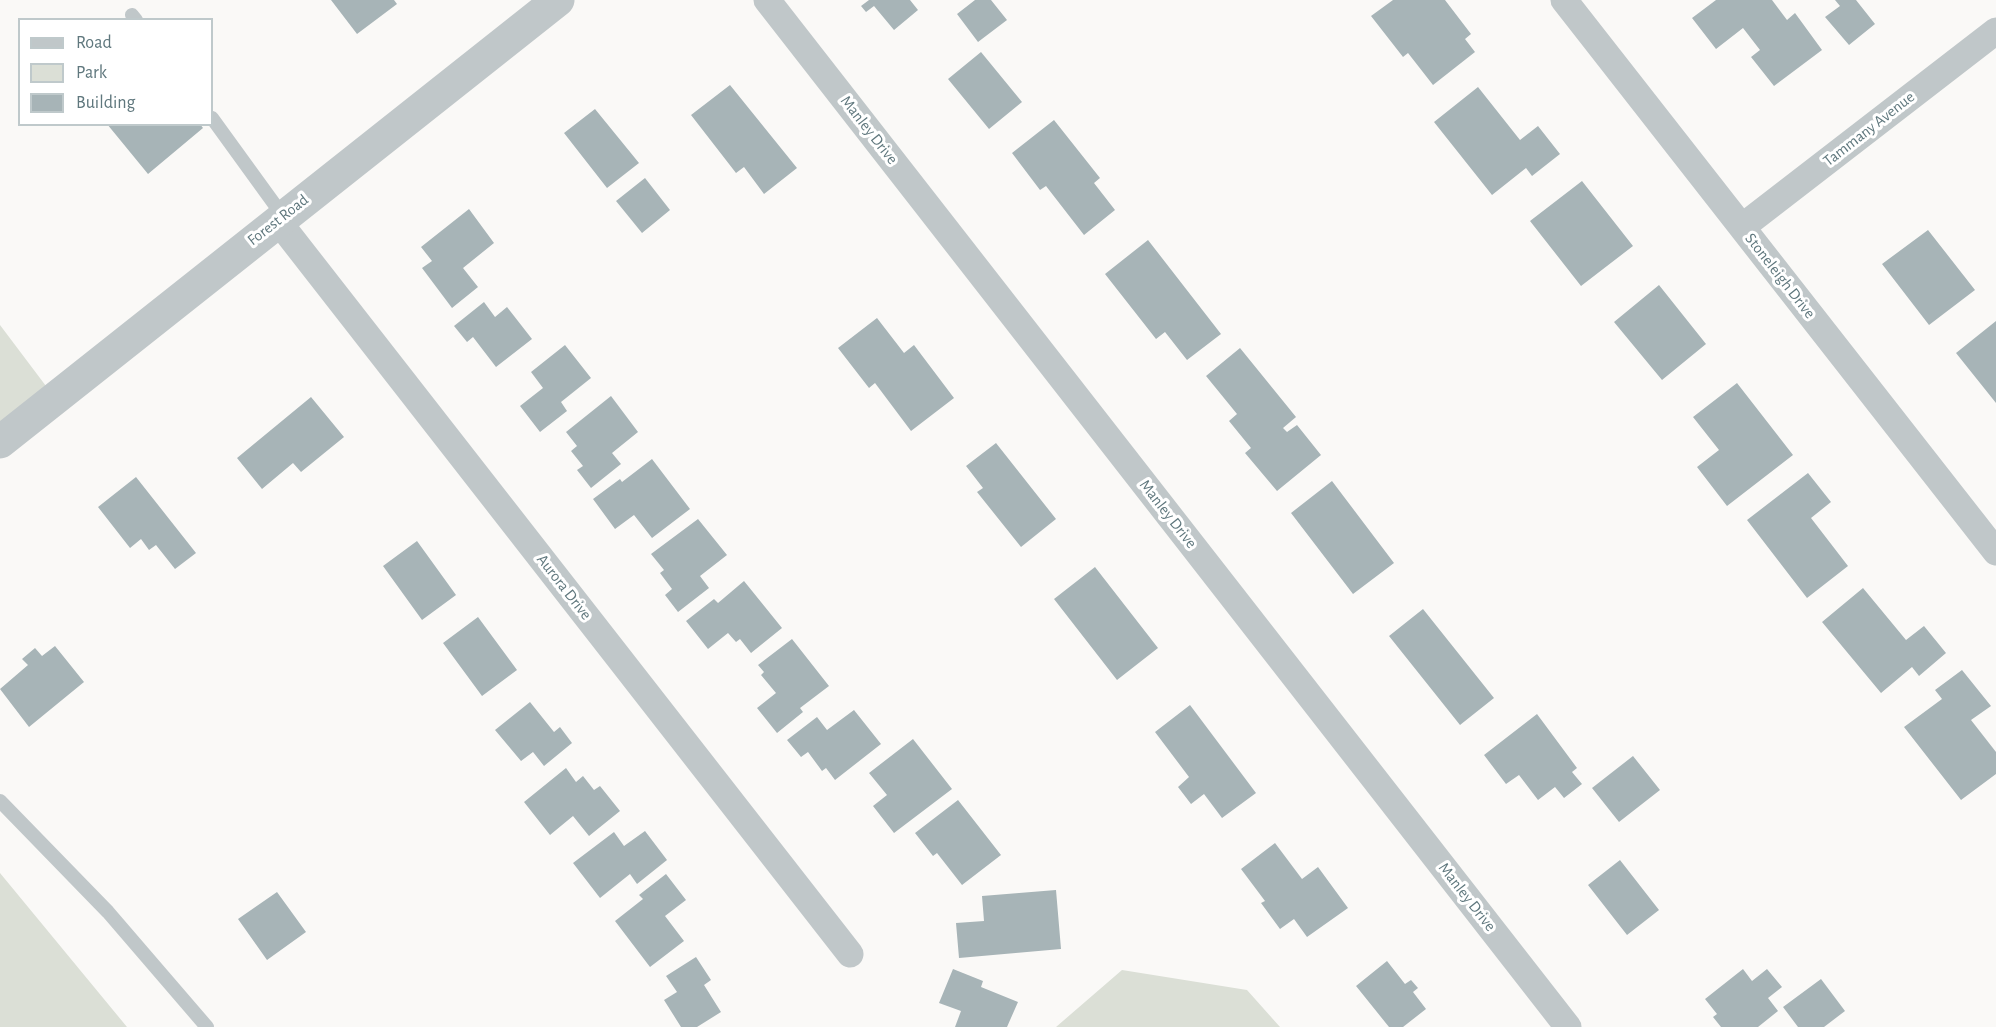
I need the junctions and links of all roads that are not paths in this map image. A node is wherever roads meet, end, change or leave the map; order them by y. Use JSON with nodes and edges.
{"nodes":[{"id":1,"x":767,"y":0,"type":"edge"},
{"id":2,"x":1564,"y":0,"type":"edge"},
{"id":3,"x":553,"y":1,"type":"edge"},
{"id":4,"x":1996,"y":31,"type":"edge"},
{"id":5,"x":213,"y":118,"type":"edge"},
{"id":6,"x":280,"y":218,"type":"junction"},
{"id":7,"x":1742,"y":227,"type":"junction"},
{"id":8,"x":0,"y":442,"type":"edge"},
{"id":9,"x":1996,"y":552,"type":"edge"},
{"id":10,"x":0,"y":801,"type":"edge"},
{"id":11,"x":850,"y":954,"type":"dead end"},
{"id":12,"x":207,"y":1027,"type":"edge"},
{"id":13,"x":1568,"y":1027,"type":"edge"}],
"edges":[{"from":1,"to":13,"type":"street","name":"Manley Drive"},
{"from":2,"to":7,"type":"street","name":"Stoneleigh Drive"},
{"from":3,"to":6,"type":"street","name":"Forest Road"},
{"from":4,"to":7,"type":"street","name":"Tammany Avenue"},
{"from":5,"to":6,"type":"lane"},
{"from":6,"to":8,"type":"street","name":"Forest Road"},
{"from":6,"to":11,"type":"street","name":"Aurora Drive"},
{"from":7,"to":9,"type":"street","name":"Stoneleigh Drive"},
{"from":10,"to":12,"type":"lane"}]}
